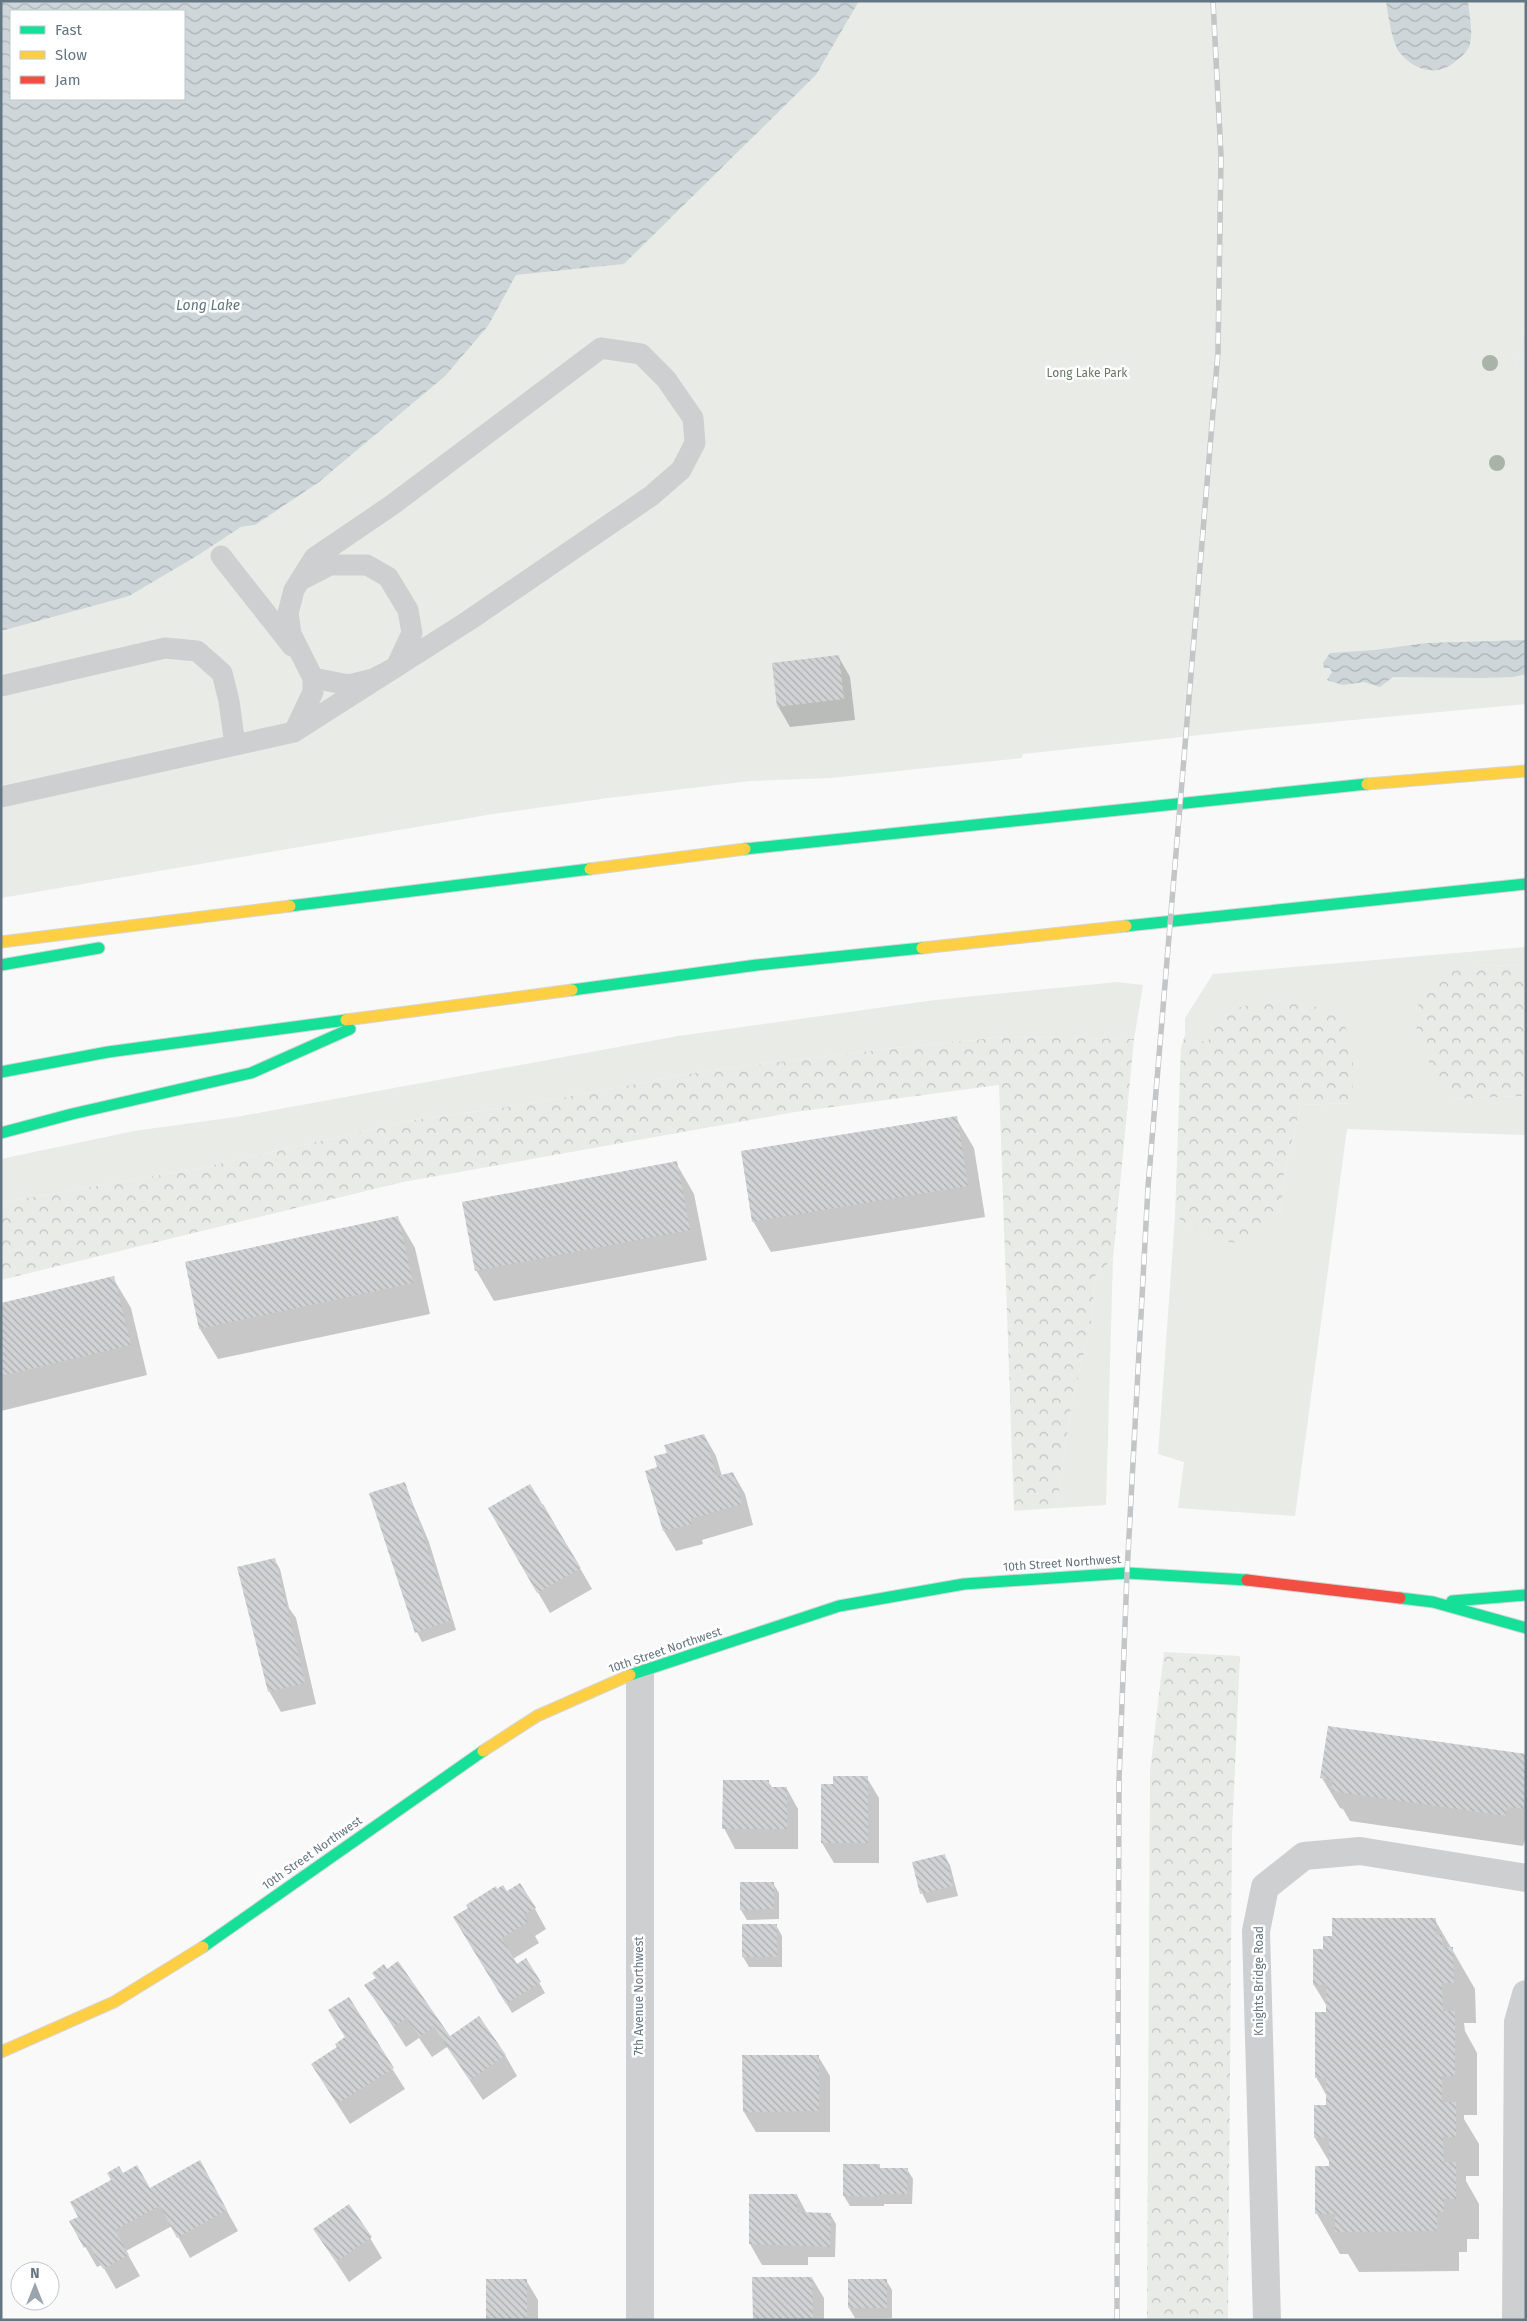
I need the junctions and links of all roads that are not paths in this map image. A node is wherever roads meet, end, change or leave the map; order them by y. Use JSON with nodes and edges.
{"nodes":[{"id":1,"x":221,"y":556,"type":"dead end"},
{"id":2,"x":298,"y":581,"type":"junction"},
{"id":3,"x":300,"y":656,"type":"junction"},
{"id":4,"x":396,"y":667,"type":"junction"},
{"id":5,"x":313,"y":678,"type":"junction"},
{"id":6,"x":1,"y":686,"type":"edge"},
{"id":7,"x":294,"y":732,"type":"junction"},
{"id":8,"x":235,"y":745,"type":"junction"},
{"id":9,"x":1526,"y":771,"type":"edge"},
{"id":10,"x":1,"y":797,"type":"edge"},
{"id":11,"x":1526,"y":884,"type":"edge"},
{"id":12,"x":458,"y":887,"type":"junction"},
{"id":13,"x":197,"y":930,"type":"dead end"},
{"id":14,"x":1,"y":942,"type":"edge"},
{"id":15,"x":111,"y":945,"type":"dead end"},
{"id":16,"x":1,"y":965,"type":"edge"},
{"id":17,"x":378,"y":1016,"type":"junction"},
{"id":18,"x":1,"y":1072,"type":"edge"},
{"id":19,"x":1,"y":1132,"type":"edge"},
{"id":20,"x":1526,"y":1595,"type":"edge"},
{"id":21,"x":1433,"y":1602,"type":"junction"},
{"id":22,"x":1526,"y":1628,"type":"edge"},
{"id":23,"x":640,"y":1671,"type":"junction"},
{"id":24,"x":1526,"y":1878,"type":"edge"},
{"id":25,"x":1526,"y":1994,"type":"edge"},
{"id":26,"x":1,"y":2052,"type":"edge"},
{"id":27,"x":1521,"y":2178,"type":"edge"},
{"id":28,"x":640,"y":2320,"type":"edge"},
{"id":29,"x":1267,"y":2320,"type":"edge"},
{"id":30,"x":1516,"y":2320,"type":"edge"}],
"edges":[{"from":1,"to":3,"type":"lane"},
{"from":2,"to":3,"type":"lane"},
{"from":2,"to":4,"type":"lane"},
{"from":2,"to":4,"type":"lane"},
{"from":3,"to":5,"type":"lane"},
{"from":4,"to":5,"type":"lane"},
{"from":4,"to":7,"type":"lane"},
{"from":5,"to":7,"type":"lane"},
{"from":6,"to":8,"type":"lane"},
{"from":7,"to":8,"type":"lane"},
{"from":8,"to":10,"type":"lane"},
{"from":9,"to":12,"type":"main road"},
{"from":11,"to":17,"type":"main road"},
{"from":12,"to":13,"type":"main road"},
{"from":12,"to":14,"type":"main road"},
{"from":15,"to":16,"type":"main road"},
{"from":17,"to":18,"type":"main road"},
{"from":17,"to":19,"type":"main road"},
{"from":20,"to":21,"type":"main road","name":"10th Street Northwest"},
{"from":21,"to":22,"type":"main road","name":"10th Street Northwest"},
{"from":21,"to":23,"type":"main road","name":"10th Street Northwest"},
{"from":23,"to":26,"type":"main road","name":"10th Street Northwest"},
{"from":23,"to":28,"type":"street","name":"7th Avenue Northwest"},
{"from":24,"to":29,"type":"street","name":"Knights Bridge Road"},
{"from":25,"to":27,"type":"street"},
{"from":27,"to":30,"type":"street"}]}
